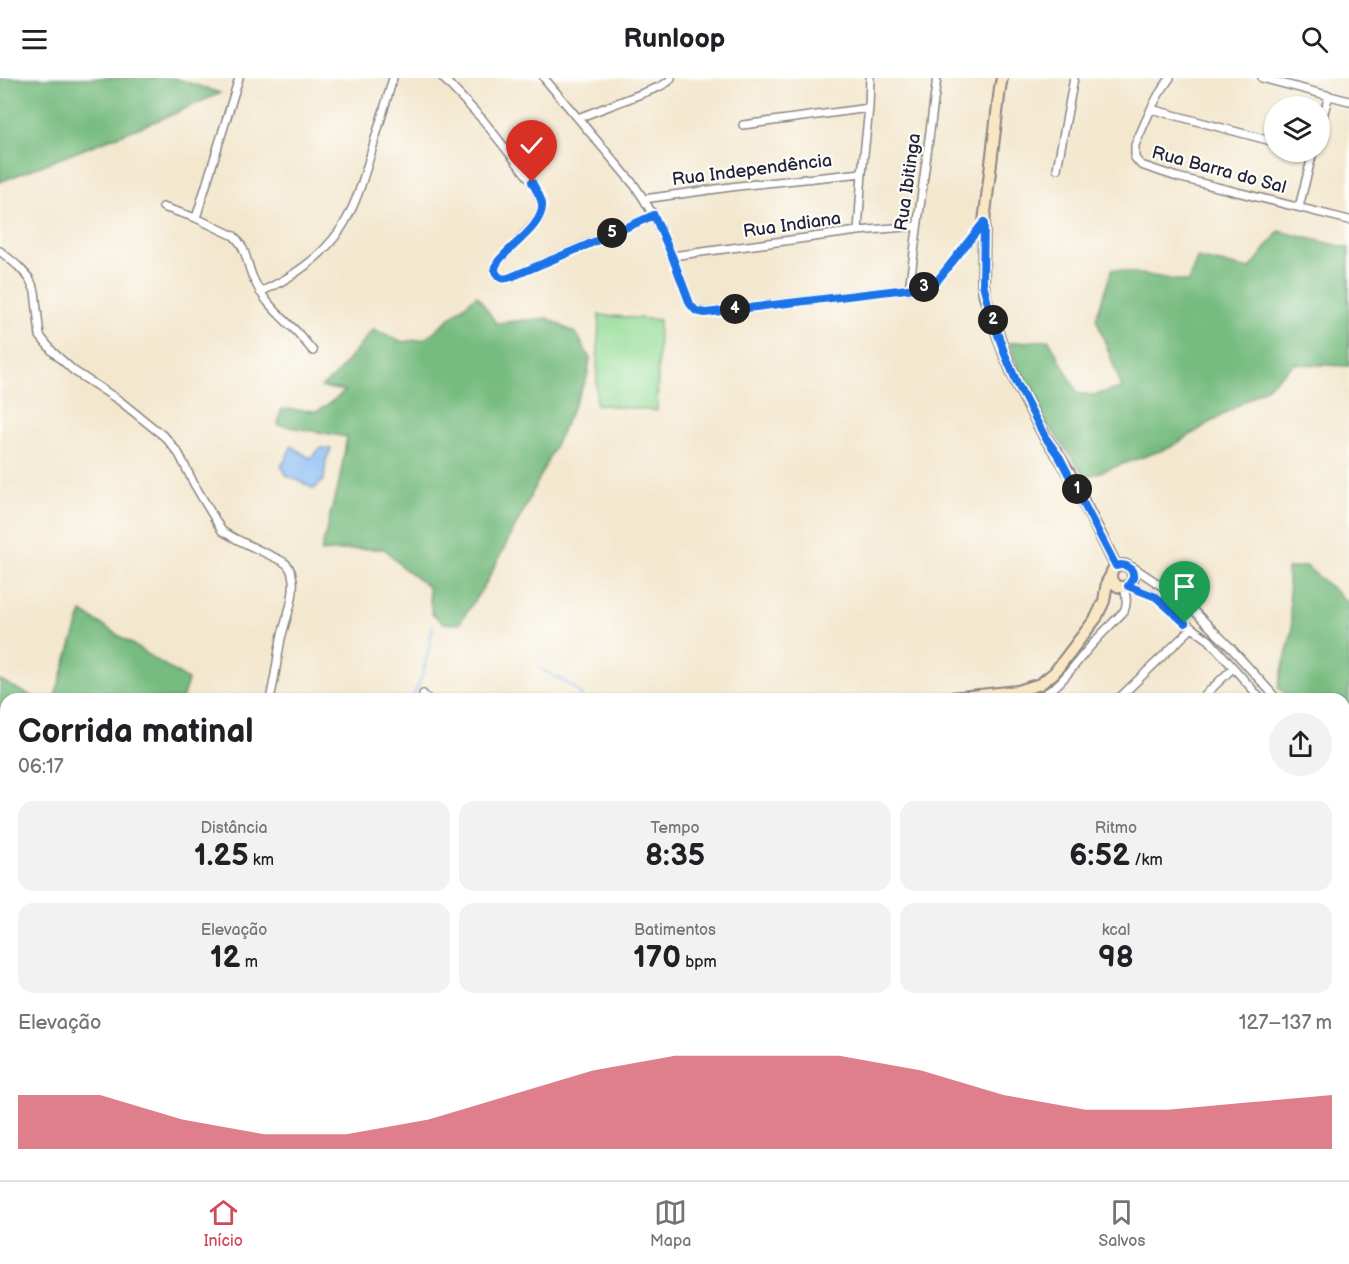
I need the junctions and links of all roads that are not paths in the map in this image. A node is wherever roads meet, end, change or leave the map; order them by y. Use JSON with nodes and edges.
{"nodes":[{"id":1,"x":239,"y":78,"type":"edge"},
{"id":2,"x":393,"y":78,"type":"edge"},
{"id":3,"x":443,"y":78,"type":"edge"},
{"id":4,"x":544,"y":78,"type":"edge"},
{"id":5,"x":671,"y":78,"type":"edge"},
{"id":6,"x":870,"y":78,"type":"edge"},
{"id":7,"x":937,"y":78,"type":"edge"},
{"id":8,"x":1002,"y":78,"type":"edge"},
{"id":9,"x":1074,"y":78,"type":"edge"},
{"id":10,"x":1170,"y":78,"type":"edge"},
{"id":11,"x":1262,"y":78,"type":"edge"},
{"id":12,"x":1329,"y":95,"type":"joint"},
{"id":13,"x":1349,"y":101,"type":"edge"},
{"id":14,"x":869,"y":108,"type":"junction"},
{"id":15,"x":1151,"y":109,"type":"junction"},
{"id":16,"x":578,"y":118,"type":"junction"},
{"id":17,"x":743,"y":125,"type":"dead end"},
{"id":18,"x":1264,"y":139,"type":"edge"},
{"id":19,"x":1310,"y":162,"type":"edge"},
{"id":20,"x":1057,"y":169,"type":"dead end"},
{"id":21,"x":862,"y":172,"type":"junction"},
{"id":22,"x":645,"y":199,"type":"junction"},
{"id":23,"x":163,"y":207,"type":"dead end"},
{"id":24,"x":1299,"y":207,"type":"junction"},
{"id":25,"x":654,"y":215,"type":"junction"},
{"id":26,"x":196,"y":218,"type":"junction"},
{"id":27,"x":1349,"y":220,"type":"edge"},
{"id":28,"x":984,"y":222,"type":"junction"},
{"id":29,"x":917,"y":225,"type":"junction"},
{"id":30,"x":858,"y":231,"type":"junction"},
{"id":31,"x":0,"y":251,"type":"edge"},
{"id":32,"x":672,"y":256,"type":"junction"},
{"id":33,"x":909,"y":290,"type":"junction"},
{"id":34,"x":260,"y":292,"type":"junction"},
{"id":35,"x":313,"y":351,"type":"dead end"},
{"id":36,"x":1128,"y":567,"type":"junction"},
{"id":37,"x":1113,"y":571,"type":"junction"},
{"id":38,"x":1126,"y":586,"type":"junction"},
{"id":39,"x":1192,"y":628,"type":"junction"},
{"id":40,"x":1233,"y":668,"type":"junction"},
{"id":41,"x":271,"y":693,"type":"edge"},
{"id":42,"x":999,"y":693,"type":"edge"},
{"id":43,"x":1047,"y":693,"type":"edge"},
{"id":44,"x":1125,"y":693,"type":"edge"},
{"id":45,"x":1207,"y":693,"type":"edge"},
{"id":46,"x":1256,"y":693,"type":"edge"},
{"id":47,"x":1272,"y":693,"type":"edge"}],
"edges":[{"from":1,"to":26,"type":"street"},
{"from":2,"to":34,"type":"street"},
{"from":3,"to":25,"type":"street"},
{"from":4,"to":16,"type":"street"},
{"from":5,"to":16,"type":"street"},
{"from":6,"to":14,"type":"street"},
{"from":7,"to":29,"type":"street","name":"Rua Ibitinga"},
{"from":8,"to":28,"type":"street"},
{"from":9,"to":20,"type":"street"},
{"from":10,"to":15,"type":"street","name":"Rua Barra do Sal"},
{"from":11,"to":12,"type":"street"},
{"from":12,"to":13,"type":"street"},
{"from":14,"to":17,"type":"street"},
{"from":14,"to":21,"type":"street"},
{"from":15,"to":18,"type":"street"},
{"from":15,"to":24,"type":"street","name":"Rua Barra do Sal"},
{"from":16,"to":22,"type":"street"},
{"from":19,"to":24,"type":"street"},
{"from":21,"to":22,"type":"street","name":"Rua Independência"},
{"from":21,"to":30,"type":"street"},
{"from":22,"to":25,"type":"street"},
{"from":23,"to":26,"type":"street"},
{"from":24,"to":27,"type":"street","name":"Rua Barra do Sal"},
{"from":25,"to":32,"type":"street"},
{"from":26,"to":34,"type":"street"},
{"from":28,"to":33,"type":"street"},
{"from":28,"to":37,"type":"street"},
{"from":29,"to":30,"type":"street","name":"Rua Indiana"},
{"from":29,"to":33,"type":"street","name":"Rua Ibitinga"},
{"from":30,"to":32,"type":"street","name":"Rua Indiana"},
{"from":31,"to":41,"type":"street"},
{"from":32,"to":33,"type":"street"},
{"from":34,"to":35,"type":"street"},
{"from":36,"to":37,"type":"street"},
{"from":36,"to":38,"type":"street"},
{"from":36,"to":47,"type":"street"},
{"from":37,"to":38,"type":"street"},
{"from":37,"to":42,"type":"street"},
{"from":38,"to":39,"type":"street"},
{"from":38,"to":43,"type":"street"},
{"from":39,"to":40,"type":"street"},
{"from":39,"to":44,"type":"street"},
{"from":40,"to":45,"type":"street"},
{"from":40,"to":46,"type":"street"}]}
